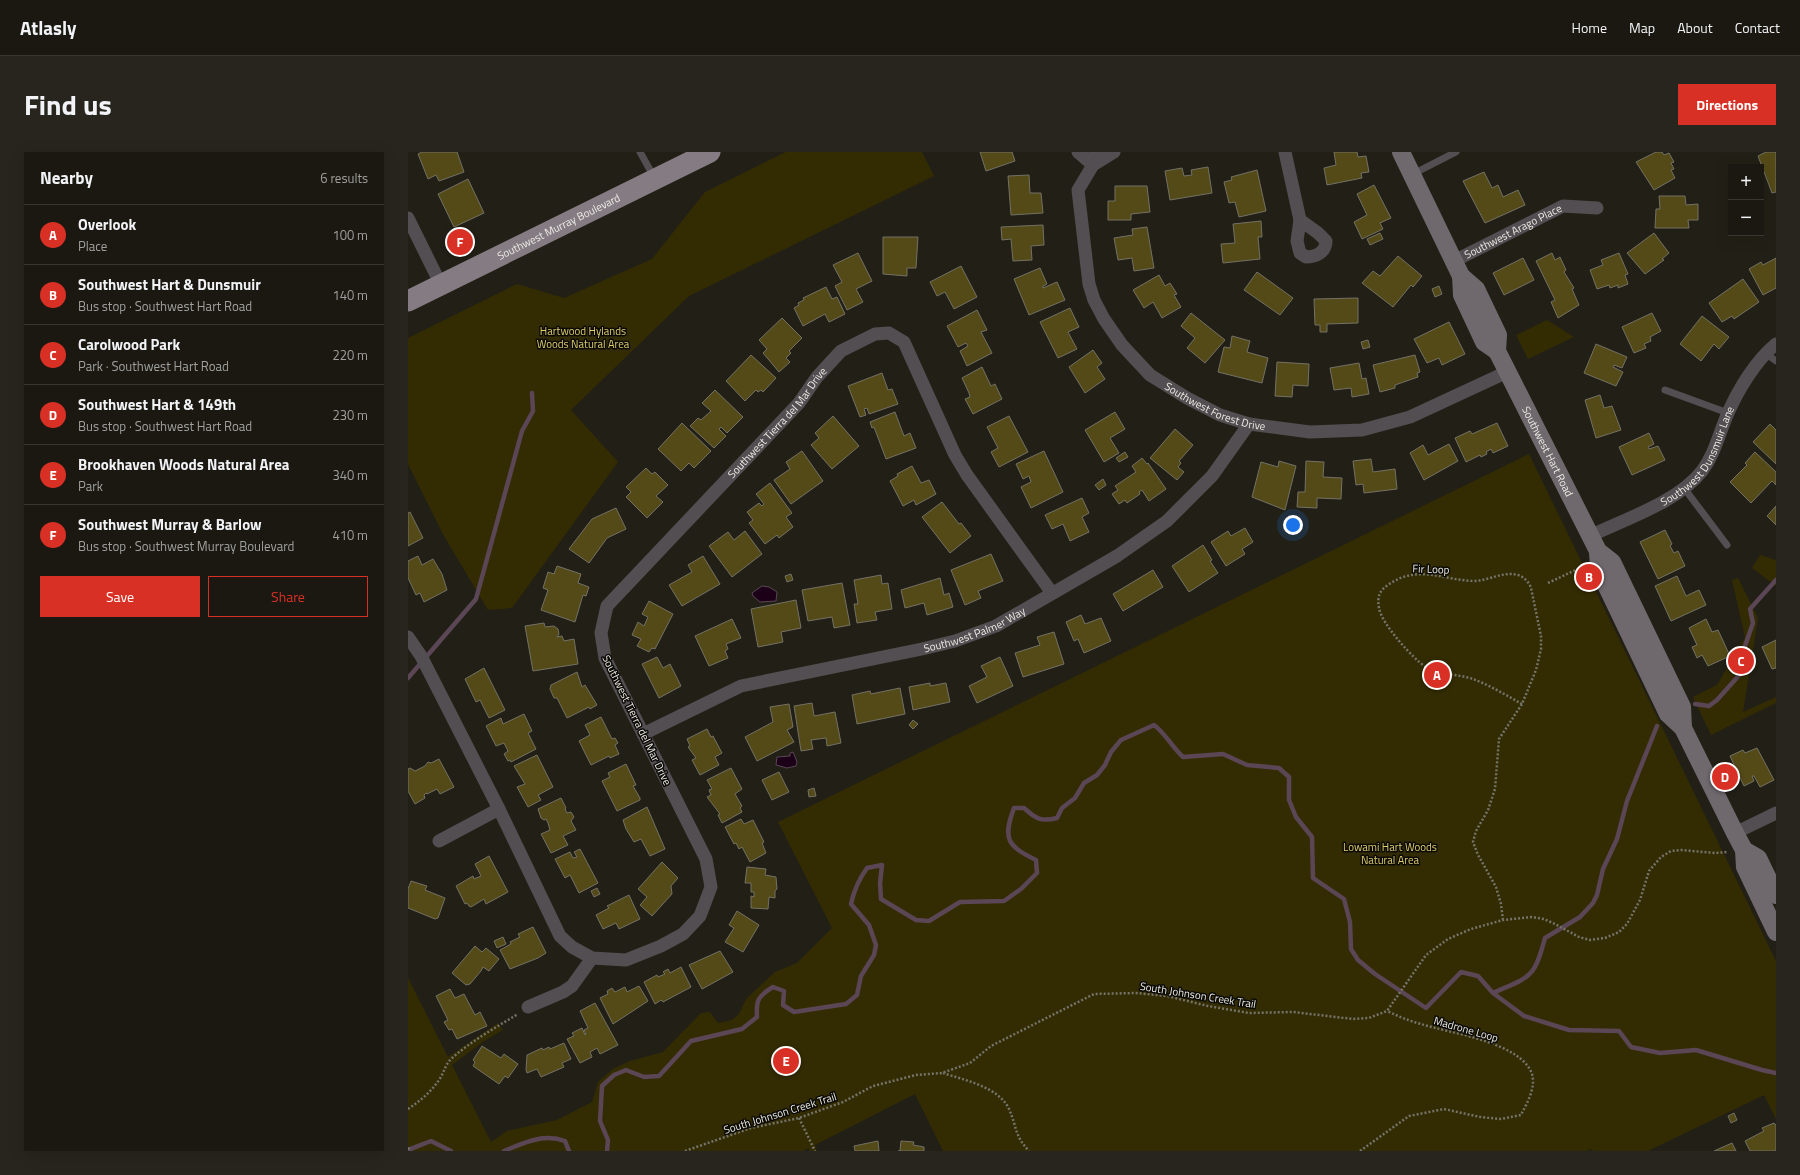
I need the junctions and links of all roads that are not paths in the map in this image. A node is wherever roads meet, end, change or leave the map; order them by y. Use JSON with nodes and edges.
{"nodes":[{"id":1,"x":640,"y":152,"type":"edge"},
{"id":2,"x":710,"y":152,"type":"edge"},
{"id":3,"x":1078,"y":152,"type":"edge"},
{"id":4,"x":1114,"y":152,"type":"edge"},
{"id":5,"x":1285,"y":152,"type":"edge"},
{"id":6,"x":1401,"y":152,"type":"edge"},
{"id":7,"x":1456,"y":152,"type":"edge"},
{"id":8,"x":1094,"y":158,"type":"edge"},
{"id":9,"x":1413,"y":174,"type":"junction"},
{"id":10,"x":655,"y":179,"type":"junction"},
{"id":11,"x":1597,"y":208,"type":"dead end"},
{"id":12,"x":408,"y":218,"type":"edge"},
{"id":13,"x":1300,"y":220,"type":"dead end"},
{"id":14,"x":1458,"y":268,"type":"junction"},
{"id":15,"x":441,"y":285,"type":"junction"},
{"id":16,"x":408,"y":301,"type":"edge"},
{"id":17,"x":1776,"y":344,"type":"edge"},
{"id":18,"x":1766,"y":353,"type":"junction"},
{"id":19,"x":1776,"y":361,"type":"edge"},
{"id":20,"x":1507,"y":372,"type":"junction"},
{"id":21,"x":1665,"y":390,"type":"dead end"},
{"id":22,"x":1728,"y":413,"type":"junction"},
{"id":23,"x":1249,"y":424,"type":"junction"},
{"id":24,"x":1684,"y":488,"type":"junction"},
{"id":25,"x":1727,"y":545,"type":"dead end"},
{"id":26,"x":1595,"y":548,"type":"junction"},
{"id":27,"x":1052,"y":594,"type":"junction"},
{"id":28,"x":408,"y":637,"type":"edge"},
{"id":29,"x":643,"y":734,"type":"junction"},
{"id":30,"x":499,"y":809,"type":"junction"},
{"id":31,"x":1776,"y":813,"type":"edge"},
{"id":32,"x":1735,"y":833,"type":"junction"},
{"id":33,"x":439,"y":841,"type":"dead end"},
{"id":34,"x":1744,"y":850,"type":"junction"},
{"id":35,"x":1776,"y":895,"type":"edge"},
{"id":36,"x":1776,"y":932,"type":"edge"},
{"id":37,"x":592,"y":958,"type":"junction"},
{"id":38,"x":528,"y":1007,"type":"road end"}],
"edges":[{"from":1,"to":10,"type":"lane"},
{"from":2,"to":10,"type":"main road","name":"Southwest Murray Boulevard"},
{"from":3,"to":8,"type":"street"},
{"from":4,"to":8,"type":"street","name":"Southwest Forest Drive"},
{"from":5,"to":13,"type":"street"},
{"from":6,"to":9,"type":"main road","name":"Southwest Hart Road"},
{"from":7,"to":9,"type":"lane"},
{"from":8,"to":23,"type":"street","name":"Southwest Forest Drive"},
{"from":9,"to":14,"type":"main road","name":"Southwest Hart Road"},
{"from":10,"to":15,"type":"main road","name":"Southwest Murray Boulevard"},
{"from":11,"to":14,"type":"street","name":"Southwest Arago Place"},
{"from":12,"to":15,"type":"street"},
{"from":14,"to":20,"type":"main road","name":"Southwest Hart Road"},
{"from":15,"to":16,"type":"main road","name":"Southwest Murray Boulevard"},
{"from":17,"to":18,"type":"street","name":"Southwest Dunsmuir Lane"},
{"from":18,"to":19,"type":"lane"},
{"from":18,"to":22,"type":"street","name":"Southwest Dunsmuir Lane"},
{"from":20,"to":23,"type":"street","name":"Southwest Forest Drive"},
{"from":20,"to":26,"type":"main road","name":"Southwest Hart Road"},
{"from":21,"to":22,"type":"lane"},
{"from":22,"to":24,"type":"street","name":"Southwest Dunsmuir Lane"},
{"from":23,"to":27,"type":"street","name":"Southwest Palmer Way"},
{"from":24,"to":25,"type":"lane"},
{"from":24,"to":26,"type":"street","name":"Southwest Dunsmuir Lane"},
{"from":26,"to":32,"type":"main road","name":"Southwest Hart Road"},
{"from":27,"to":29,"type":"street","name":"Southwest Palmer Way"},
{"from":27,"to":29,"type":"street","name":"Southwest Tierra del Mar Drive"},
{"from":28,"to":30,"type":"street","name":"Southwest Tierra del Mar Drive"},
{"from":29,"to":37,"type":"street","name":"Southwest Tierra del Mar Drive"},
{"from":30,"to":33,"type":"street"},
{"from":30,"to":37,"type":"street","name":"Southwest Tierra del Mar Drive"},
{"from":31,"to":32,"type":"street"},
{"from":32,"to":34,"type":"main road","name":"Southwest Hart Road"},
{"from":34,"to":35,"type":"main road","name":"Southwest Hart Road"},
{"from":34,"to":36,"type":"main road","name":"Southwest Hart Road"},
{"from":37,"to":38,"type":"street"}]}
